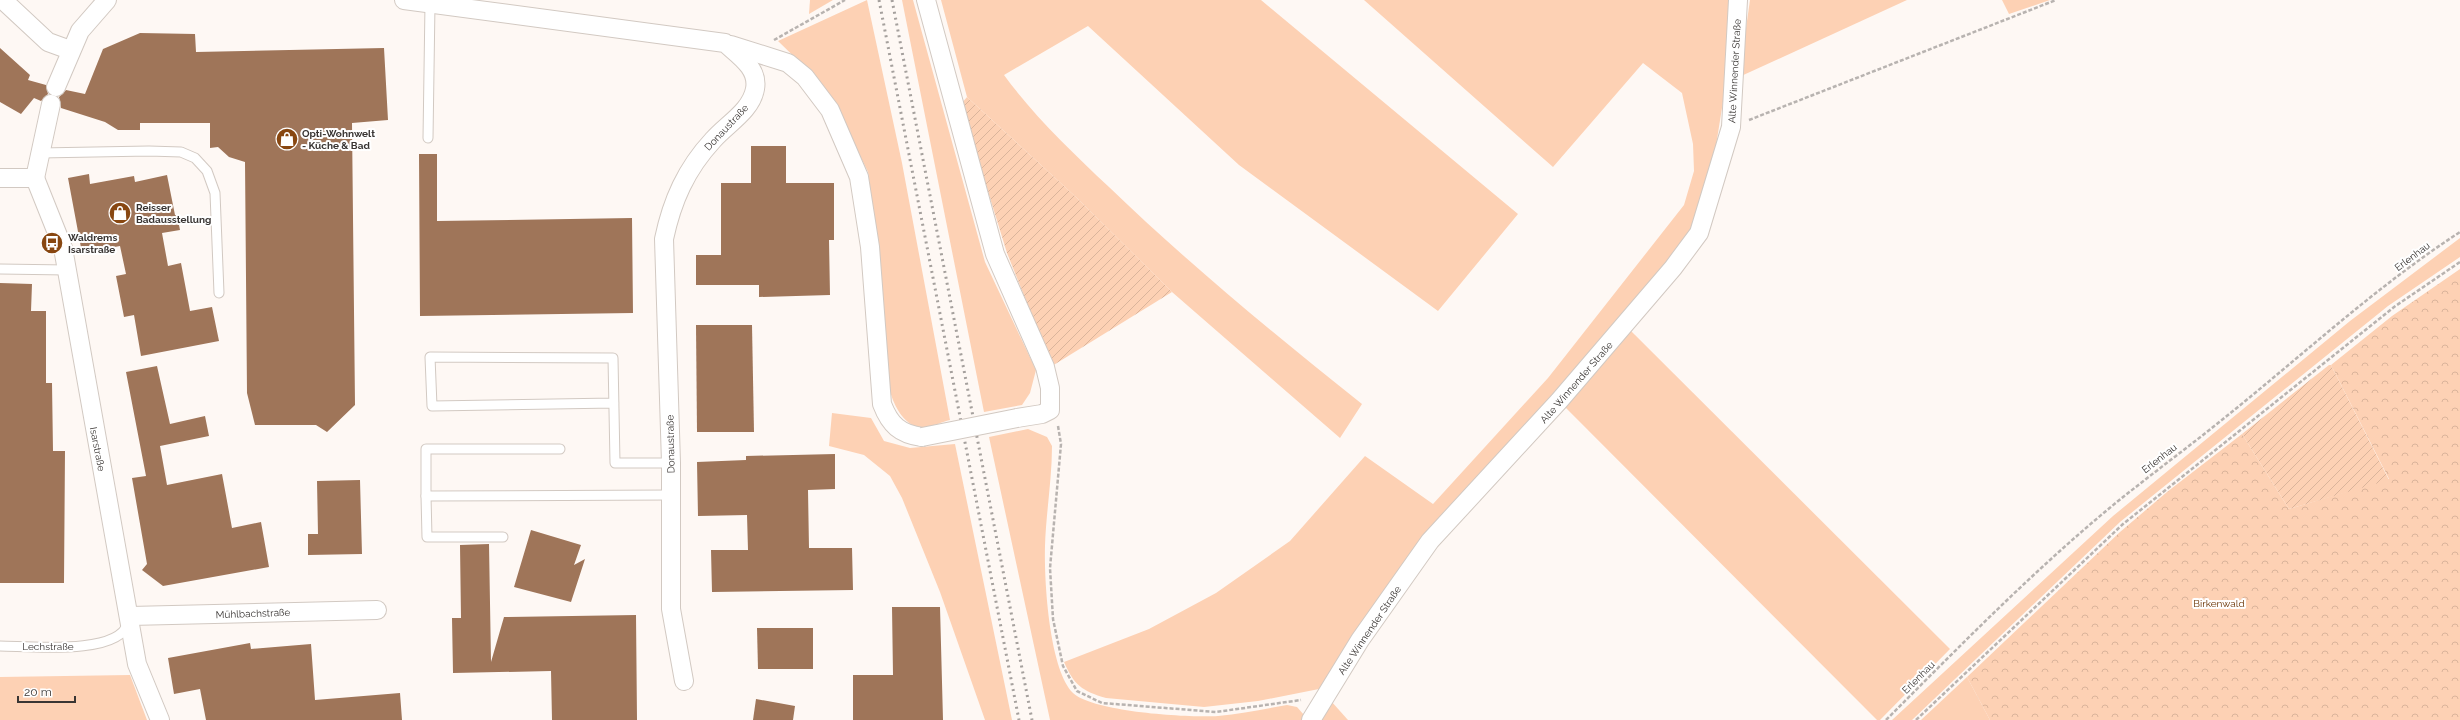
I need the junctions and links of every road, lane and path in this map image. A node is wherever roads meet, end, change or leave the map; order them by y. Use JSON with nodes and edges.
{"nodes":[{"id":1,"x":3,"y":0,"type":"edge"},
{"id":2,"x":107,"y":0,"type":"edge"},
{"id":3,"x":404,"y":0,"type":"edge"},
{"id":4,"x":845,"y":0,"type":"edge"},
{"id":5,"x":926,"y":0,"type":"edge"},
{"id":6,"x":1738,"y":0,"type":"edge"},
{"id":7,"x":2056,"y":0,"type":"edge"},
{"id":8,"x":430,"y":4,"type":"junction"},
{"id":9,"x":725,"y":43,"type":"junction"},
{"id":10,"x":70,"y":50,"type":"junction"},
{"id":11,"x":753,"y":52,"type":"junction"},
{"id":12,"x":56,"y":87,"type":"dead end"},
{"id":13,"x":51,"y":104,"type":"dead end"},
{"id":14,"x":1731,"y":127,"type":"junction"},
{"id":15,"x":428,"y":138,"type":"dead end"},
{"id":16,"x":40,"y":153,"type":"junction"},
{"id":17,"x":0,"y":178,"type":"edge"},
{"id":18,"x":35,"y":178,"type":"junction"},
{"id":19,"x":2460,"y":232,"type":"edge"},
{"id":20,"x":2460,"y":262,"type":"edge"},
{"id":21,"x":0,"y":269,"type":"edge"},
{"id":22,"x":67,"y":270,"type":"junction"},
{"id":23,"x":219,"y":293,"type":"dead end"},
{"id":24,"x":614,"y":403,"type":"junction"},
{"id":25,"x":1050,"y":410,"type":"junction"},
{"id":26,"x":560,"y":449,"type":"dead end"},
{"id":27,"x":671,"y":463,"type":"junction"},
{"id":28,"x":671,"y":495,"type":"junction"},
{"id":29,"x":426,"y":496,"type":"junction"},
{"id":30,"x":503,"y":537,"type":"dead end"},
{"id":31,"x":377,"y":610,"type":"dead end"},
{"id":32,"x":130,"y":616,"type":"junction"},
{"id":33,"x":0,"y":646,"type":"edge"},
{"id":34,"x":684,"y":681,"type":"dead end"},
{"id":35,"x":1322,"y":700,"type":"junction"},
{"id":36,"x":160,"y":720,"type":"edge"},
{"id":37,"x":1311,"y":720,"type":"edge"},
{"id":38,"x":1886,"y":720,"type":"edge"},
{"id":39,"x":1916,"y":720,"type":"edge"}],
"edges":[{"from":1,"to":10,"type":"street"},
{"from":2,"to":10,"type":"street"},
{"from":3,"to":8,"type":"street"},
{"from":4,"to":11,"type":"path"},
{"from":5,"to":25,"type":"street"},
{"from":6,"to":14,"type":"street","name":"Alte Winnender Straße"},
{"from":7,"to":14,"type":"path"},
{"from":8,"to":9,"type":"street"},
{"from":8,"to":15,"type":"lane"},
{"from":9,"to":11,"type":"street"},
{"from":9,"to":27,"type":"street","name":"Donaustraße"},
{"from":10,"to":12,"type":"street"},
{"from":11,"to":25,"type":"street","bridge":true},
{"from":13,"to":16,"type":"street"},
{"from":14,"to":35,"type":"street","name":"Alte Winnender Straße"},
{"from":16,"to":18,"type":"street"},
{"from":16,"to":23,"type":"lane"},
{"from":17,"to":18,"type":"street"},
{"from":18,"to":22,"type":"street","name":"Isarstraße"},
{"from":19,"to":38,"type":"path","name":"Erlenhau"},
{"from":20,"to":39,"type":"path"},
{"from":21,"to":22,"type":"lane"},
{"from":22,"to":32,"type":"street","name":"Isarstraße"},
{"from":24,"to":24,"type":"lane"},
{"from":24,"to":27,"type":"lane"},
{"from":25,"to":35,"type":"path"},
{"from":26,"to":29,"type":"lane"},
{"from":27,"to":28,"type":"street","name":"Donaustraße"},
{"from":28,"to":29,"type":"lane"},
{"from":28,"to":34,"type":"street","name":"Donaustraße"},
{"from":29,"to":30,"type":"lane"},
{"from":31,"to":32,"type":"street","name":"Mühlbachstraße"},
{"from":32,"to":33,"type":"lane","name":"Lechstraße"},
{"from":32,"to":36,"type":"street","name":"Isarstraße"},
{"from":35,"to":37,"type":"street","name":"Alte Winnender Straße"}]}
